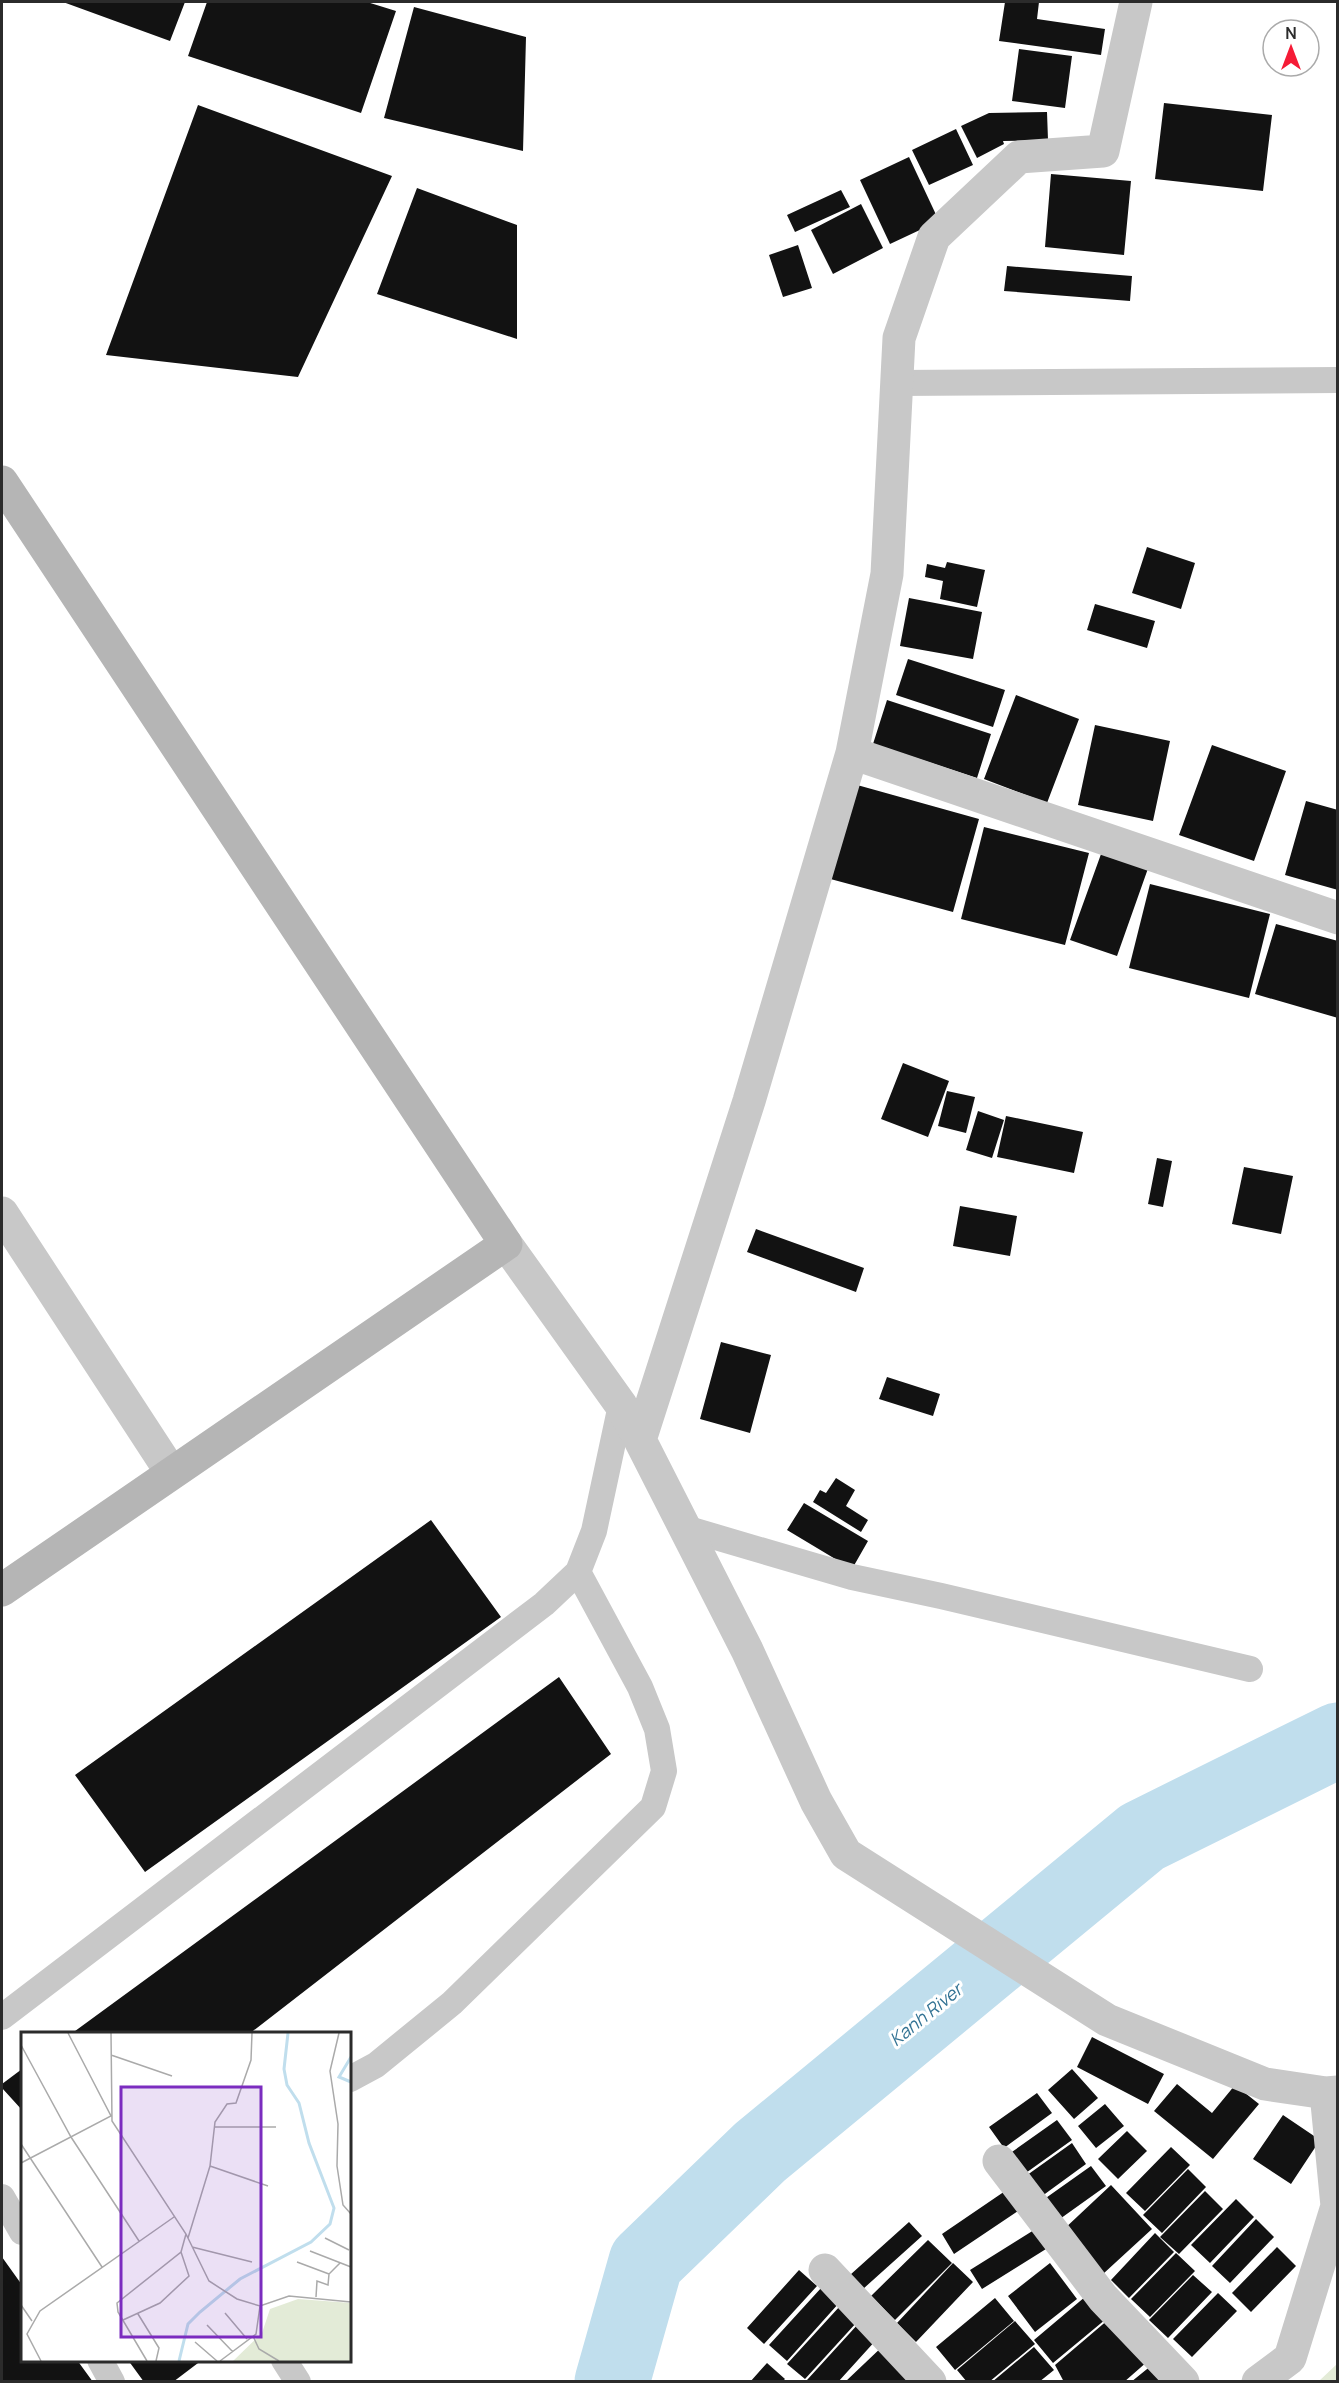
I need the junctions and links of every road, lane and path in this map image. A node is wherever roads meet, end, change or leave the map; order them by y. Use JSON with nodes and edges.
{"nodes":[{"id":1,"x":1136,"y":2,"type":"edge"},
{"id":2,"x":1338,"y":380,"type":"edge"},
{"id":3,"x":896,"y":382,"type":"junction"},
{"id":4,"x":2,"y":482,"type":"edge"},
{"id":5,"x":852,"y":753,"type":"junction"},
{"id":6,"x":1338,"y":918,"type":"edge"},
{"id":7,"x":2,"y":1214,"type":"edge"},
{"id":8,"x":506,"y":1244,"type":"junction"},
{"id":9,"x":621,"y":1405,"type":"junction"},
{"id":10,"x":640,"y":1440,"type":"junction"},
{"id":11,"x":171,"y":1472,"type":"junction"},
{"id":12,"x":685,"y":1528,"type":"junction"},
{"id":13,"x":578,"y":1572,"type":"junction"},
{"id":14,"x":2,"y":1590,"type":"edge"},
{"id":15,"x":1250,"y":1669,"type":"dead end"},
{"id":16,"x":2,"y":2017,"type":"edge"},
{"id":17,"x":351,"y":2078,"type":"edge"},
{"id":18,"x":1332,"y":2093,"type":"edge"},
{"id":19,"x":999,"y":2161,"type":"dead end"},
{"id":20,"x":2,"y":2197,"type":"edge"},
{"id":21,"x":21,"y":2227,"type":"edge"},
{"id":22,"x":825,"y":2270,"type":"dead end"},
{"id":23,"x":101,"y":2362,"type":"edge"},
{"id":24,"x":285,"y":2362,"type":"edge"},
{"id":25,"x":1263,"y":2380,"type":"edge"},
{"id":26,"x":112,"y":2382,"type":"edge"},
{"id":27,"x":298,"y":2382,"type":"edge"},
{"id":28,"x":930,"y":2382,"type":"edge"},
{"id":29,"x":1184,"y":2382,"type":"edge"}],
"edges":[{"from":1,"to":3,"type":"street"},
{"from":2,"to":3,"type":"lane"},
{"from":3,"to":5,"type":"street"},
{"from":4,"to":8,"type":"street"},
{"from":5,"to":6,"type":"street"},
{"from":5,"to":10,"type":"street"},
{"from":7,"to":11,"type":"street"},
{"from":8,"to":9,"type":"street"},
{"from":8,"to":11,"type":"street"},
{"from":9,"to":10,"type":"street"},
{"from":9,"to":13,"type":"lane"},
{"from":10,"to":12,"type":"street"},
{"from":11,"to":14,"type":"street"},
{"from":12,"to":15,"type":"lane"},
{"from":12,"to":18,"type":"street"},
{"from":13,"to":16,"type":"lane"},
{"from":13,"to":17,"type":"lane"},
{"from":18,"to":25,"type":"street"},
{"from":19,"to":29,"type":"street"},
{"from":20,"to":21,"type":"lane"},
{"from":22,"to":28,"type":"street"},
{"from":23,"to":26,"type":"lane"},
{"from":24,"to":27,"type":"lane"}]}
